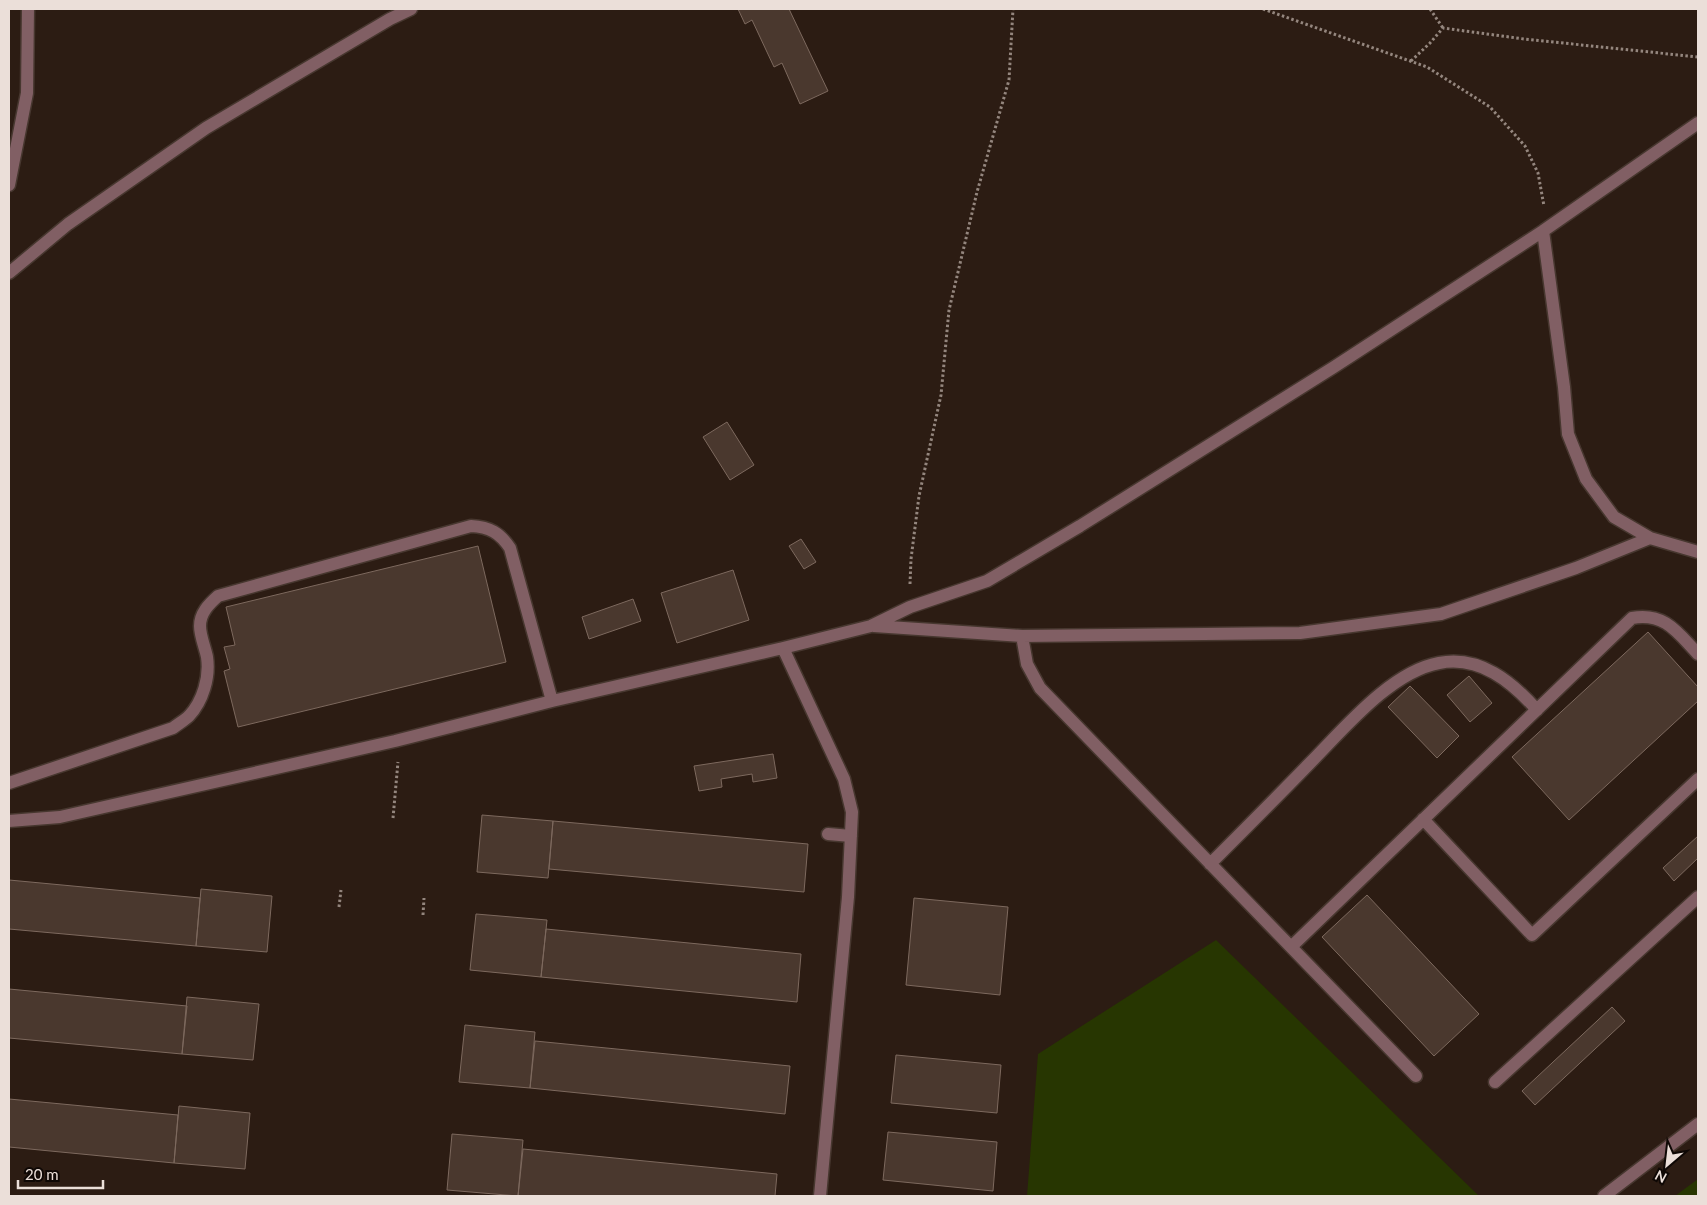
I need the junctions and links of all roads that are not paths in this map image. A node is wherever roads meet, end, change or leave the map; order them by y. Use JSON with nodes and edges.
{"nodes":[{"id":1,"x":28,"y":9,"type":"edge"},
{"id":2,"x":411,"y":9,"type":"edge"},
{"id":3,"x":1698,"y":123,"type":"edge"},
{"id":4,"x":9,"y":185,"type":"edge"},
{"id":5,"x":1543,"y":231,"type":"junction"},
{"id":6,"x":9,"y":273,"type":"edge"},
{"id":7,"x":1650,"y":538,"type":"junction"},
{"id":8,"x":1698,"y":552,"type":"edge"},
{"id":9,"x":871,"y":626,"type":"junction"},
{"id":10,"x":1022,"y":636,"type":"junction"},
{"id":11,"x":784,"y":648,"type":"junction"},
{"id":12,"x":1698,"y":654,"type":"edge"},
{"id":13,"x":552,"y":701,"type":"junction"},
{"id":14,"x":1537,"y":710,"type":"junction"},
{"id":15,"x":1698,"y":779,"type":"edge"},
{"id":16,"x":9,"y":783,"type":"edge"},
{"id":17,"x":1424,"y":819,"type":"junction"},
{"id":18,"x":9,"y":821,"type":"edge"},
{"id":19,"x":828,"y":834,"type":"dead end"},
{"id":20,"x":851,"y":836,"type":"junction"},
{"id":21,"x":1210,"y":864,"type":"junction"},
{"id":22,"x":1698,"y":897,"type":"edge"},
{"id":23,"x":1291,"y":947,"type":"junction"},
{"id":24,"x":1416,"y":1076,"type":"dead end"},
{"id":25,"x":1495,"y":1082,"type":"dead end"},
{"id":26,"x":1698,"y":1124,"type":"edge"},
{"id":27,"x":820,"y":1196,"type":"edge"},
{"id":28,"x":1604,"y":1196,"type":"edge"}],
"edges":[{"from":1,"to":4,"type":"street"},
{"from":2,"to":6,"type":"street"},
{"from":3,"to":5,"type":"street"},
{"from":5,"to":7,"type":"street"},
{"from":5,"to":9,"type":"street"},
{"from":7,"to":8,"type":"street"},
{"from":7,"to":10,"type":"street"},
{"from":9,"to":10,"type":"street"},
{"from":9,"to":11,"type":"street"},
{"from":10,"to":21,"type":"street"},
{"from":11,"to":13,"type":"street"},
{"from":11,"to":20,"type":"street"},
{"from":12,"to":14,"type":"street"},
{"from":13,"to":16,"type":"street"},
{"from":13,"to":18,"type":"street"},
{"from":14,"to":17,"type":"street"},
{"from":14,"to":21,"type":"street"},
{"from":15,"to":17,"type":"street"},
{"from":17,"to":23,"type":"street"},
{"from":19,"to":20,"type":"street"},
{"from":20,"to":27,"type":"street"},
{"from":21,"to":23,"type":"street"},
{"from":22,"to":25,"type":"street"},
{"from":23,"to":24,"type":"street"},
{"from":26,"to":28,"type":"street"}]}
